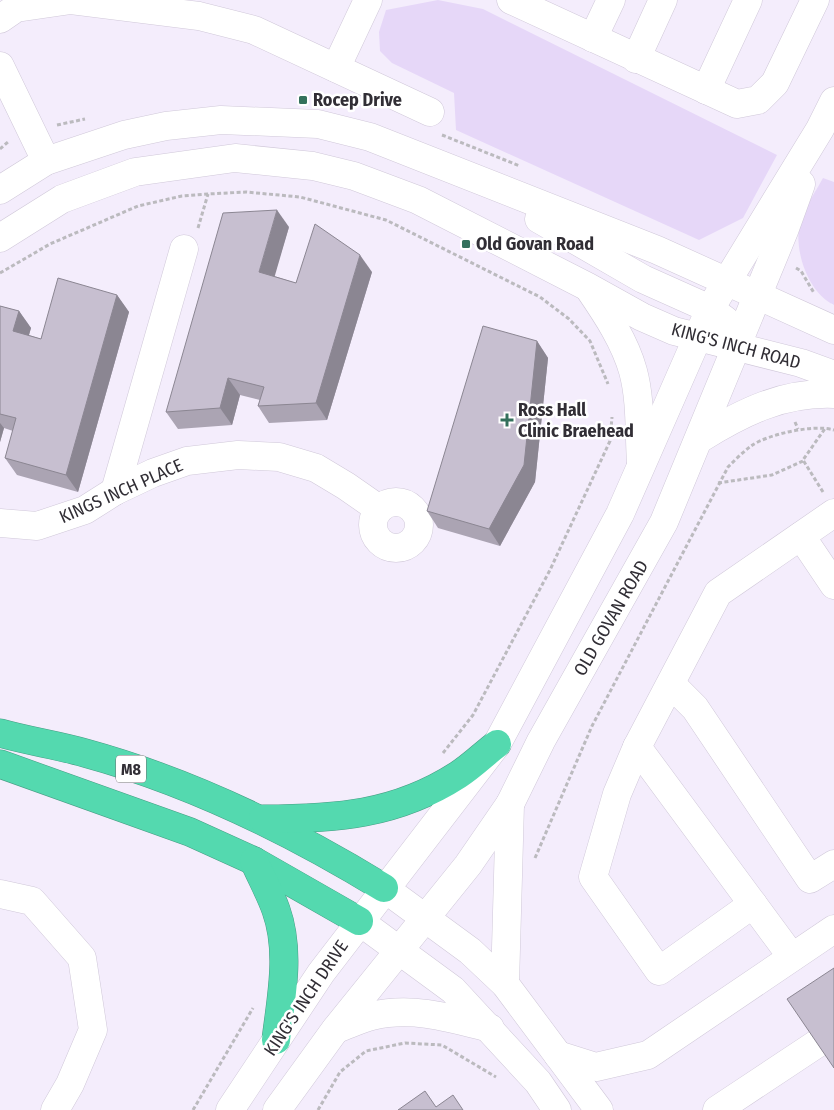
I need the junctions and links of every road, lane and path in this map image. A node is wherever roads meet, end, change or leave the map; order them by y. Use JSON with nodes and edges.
{"nodes":[{"id":1,"x":71,"y":0,"type":"edge"},
{"id":2,"x":368,"y":0,"type":"edge"},
{"id":3,"x":511,"y":0,"type":"edge"},
{"id":4,"x":611,"y":0,"type":"edge"},
{"id":5,"x":664,"y":0,"type":"edge"},
{"id":6,"x":748,"y":0,"type":"edge"},
{"id":7,"x":815,"y":0,"type":"edge"},
{"id":8,"x":202,"y":8,"type":"edge"},
{"id":9,"x":546,"y":8,"type":"edge"},
{"id":10,"x":0,"y":19,"type":"edge"},
{"id":11,"x":593,"y":38,"type":"junction"},
{"id":12,"x":636,"y":59,"type":"junction"},
{"id":13,"x":0,"y":66,"type":"edge"},
{"id":14,"x":336,"y":68,"type":"junction"},
{"id":15,"x":706,"y":90,"type":"junction"},
{"id":16,"x":834,"y":100,"type":"edge"},
{"id":17,"x":430,"y":112,"type":"dead end"},
{"id":18,"x":820,"y":129,"type":"junction"},
{"id":19,"x":46,"y":161,"type":"junction"},
{"id":20,"x":458,"y":173,"type":"junction"},
{"id":21,"x":0,"y":190,"type":"edge"},
{"id":22,"x":208,"y":194,"type":"junction"},
{"id":23,"x":0,"y":238,"type":"edge"},
{"id":24,"x":184,"y":249,"type":"joint"},
{"id":25,"x":0,"y":273,"type":"edge"},
{"id":26,"x":726,"y":280,"type":"junction"},
{"id":27,"x":588,"y":287,"type":"junction"},
{"id":28,"x":758,"y":295,"type":"junction"},
{"id":29,"x":710,"y":309,"type":"junction"},
{"id":30,"x":834,"y":330,"type":"edge"},
{"id":31,"x":696,"y":338,"type":"junction"},
{"id":32,"x":737,"y":346,"type":"junction"},
{"id":33,"x":834,"y":376,"type":"edge"},
{"id":34,"x":610,"y":392,"type":"dead end"},
{"id":35,"x":834,"y":394,"type":"edge"},
{"id":36,"x":612,"y":412,"type":"dead end"},
{"id":37,"x":826,"y":427,"type":"junction"},
{"id":38,"x":834,"y":430,"type":"edge"},
{"id":39,"x":700,"y":438,"type":"junction"},
{"id":40,"x":803,"y":461,"type":"junction"},
{"id":41,"x":641,"y":469,"type":"junction"},
{"id":42,"x":718,"y":483,"type":"junction"},
{"id":43,"x":115,"y":491,"type":"junction"},
{"id":44,"x":829,"y":503,"type":"edge"},
{"id":45,"x":379,"y":509,"type":"dead end"},
{"id":46,"x":0,"y":523,"type":"edge"},
{"id":47,"x":801,"y":536,"type":"junction"},
{"id":48,"x":834,"y":585,"type":"edge"},
{"id":49,"x":671,"y":684,"type":"junction"},
{"id":50,"x":0,"y":733,"type":"edge"},
{"id":51,"x":497,"y":744,"type":"junction"},
{"id":52,"x":638,"y":746,"type":"junction"},
{"id":53,"x":438,"y":759,"type":"dead end"},
{"id":54,"x":0,"y":764,"type":"edge"},
{"id":55,"x":510,"y":804,"type":"junction"},
{"id":56,"x":258,"y":819,"type":"junction"},
{"id":57,"x":254,"y":861,"type":"junction"},
{"id":58,"x":834,"y":864,"type":"edge"},
{"id":59,"x":533,"y":865,"type":"dead end"},
{"id":60,"x":384,"y":888,"type":"junction"},
{"id":61,"x":0,"y":894,"type":"edge"},
{"id":62,"x":753,"y":904,"type":"junction"},
{"id":63,"x":426,"y":919,"type":"junction"},
{"id":64,"x":359,"y":921,"type":"junction"},
{"id":65,"x":834,"y":929,"type":"edge"},
{"id":66,"x":400,"y":950,"type":"junction"},
{"id":67,"x":792,"y":958,"type":"junction"},
{"id":68,"x":505,"y":984,"type":"junction"},
{"id":69,"x":490,"y":1028,"type":"junction"},
{"id":70,"x":335,"y":1030,"type":"junction"},
{"id":71,"x":276,"y":1040,"type":"junction"},
{"id":72,"x":818,"y":1043,"type":"edge"},
{"id":73,"x":558,"y":1055,"type":"junction"},
{"id":74,"x":503,"y":1080,"type":"dead end"},
{"id":75,"x":54,"y":1110,"type":"edge"},
{"id":76,"x":230,"y":1110,"type":"edge"},
{"id":77,"x":278,"y":1110,"type":"edge"},
{"id":78,"x":318,"y":1110,"type":"edge"},
{"id":79,"x":557,"y":1110,"type":"edge"},
{"id":80,"x":599,"y":1110,"type":"edge"},
{"id":81,"x":717,"y":1110,"type":"edge"}],
"edges":[{"from":1,"to":8,"type":"street"},
{"from":1,"to":10,"type":"street"},
{"from":2,"to":14,"type":"street"},
{"from":3,"to":9,"type":"street"},
{"from":4,"to":11,"type":"street"},
{"from":5,"to":12,"type":"street"},
{"from":6,"to":15,"type":"street"},
{"from":7,"to":15,"type":"street"},
{"from":8,"to":14,"type":"street"},
{"from":9,"to":11,"type":"street"},
{"from":11,"to":12,"type":"street"},
{"from":12,"to":15,"type":"street"},
{"from":13,"to":19,"type":"street"},
{"from":14,"to":17,"type":"street"},
{"from":16,"to":18,"type":"street","name":"OLD GOVAN ROAD"},
{"from":18,"to":26,"type":"street","name":"OLD GOVAN ROAD"},
{"from":18,"to":28,"type":"street","name":"OLD GOVAN ROAD"},
{"from":19,"to":20,"type":"street"},
{"from":19,"to":21,"type":"street"},
{"from":20,"to":26,"type":"street"},
{"from":20,"to":29,"type":"street"},
{"from":22,"to":24,"type":"path"},
{"from":22,"to":25,"type":"path"},
{"from":22,"to":34,"type":"path"},
{"from":23,"to":27,"type":"street","name":"KING'S INCH ROAD"},
{"from":24,"to":43,"type":"street"},
{"from":26,"to":28,"type":"street"},
{"from":26,"to":29,"type":"street","name":"OLD GOVAN ROAD"},
{"from":27,"to":31,"type":"street","name":"KING'S INCH ROAD"},
{"from":27,"to":41,"type":"street"},
{"from":28,"to":30,"type":"street"},
{"from":28,"to":32,"type":"street","name":"OLD GOVAN ROAD"},
{"from":29,"to":31,"type":"street","name":"OLD GOVAN ROAD"},
{"from":29,"to":32,"type":"street"},
{"from":31,"to":32,"type":"street","name":"KING'S INCH ROAD"},
{"from":31,"to":41,"type":"street","name":"OLD GOVAN ROAD"},
{"from":32,"to":33,"type":"street","name":"KING'S INCH ROAD"},
{"from":32,"to":39,"type":"street","name":"OLD GOVAN ROAD"},
{"from":35,"to":39,"type":"street"},
{"from":36,"to":53,"type":"path"},
{"from":37,"to":38,"type":"path"},
{"from":37,"to":40,"type":"path"},
{"from":37,"to":42,"type":"path"},
{"from":39,"to":55,"type":"street","name":"OLD GOVAN ROAD"},
{"from":40,"to":42,"type":"path"},
{"from":40,"to":44,"type":"path"},
{"from":41,"to":51,"type":"street","name":"OLD GOVAN ROAD"},
{"from":42,"to":59,"type":"path"},
{"from":43,"to":45,"type":"street","name":"KINGS INCH PLACE"},
{"from":43,"to":46,"type":"street","name":"KINGS INCH PLACE"},
{"from":44,"to":47,"type":"street"},
{"from":47,"to":48,"type":"street"},
{"from":47,"to":49,"type":"street"},
{"from":49,"to":52,"type":"street"},
{"from":49,"to":58,"type":"street"},
{"from":50,"to":56,"type":"highway","number":"M8"},
{"from":51,"to":56,"type":"highway","number":"M8"},
{"from":51,"to":60,"type":"street","name":"OLD GOVAN ROAD"},
{"from":52,"to":62,"type":"street"},
{"from":52,"to":62,"type":"street"},
{"from":54,"to":57,"type":"highway","number":"M8"},
{"from":55,"to":63,"type":"street","name":"OLD GOVAN ROAD"},
{"from":55,"to":68,"type":"street"},
{"from":56,"to":60,"type":"highway","number":"M8"},
{"from":57,"to":64,"type":"highway","number":"M8"},
{"from":57,"to":71,"type":"highway"},
{"from":60,"to":63,"type":"street"},
{"from":60,"to":64,"type":"street","name":"KING'S INCH DRIVE"},
{"from":61,"to":75,"type":"street"},
{"from":62,"to":67,"type":"street"},
{"from":63,"to":66,"type":"street"},
{"from":63,"to":68,"type":"street"},
{"from":64,"to":66,"type":"street"},
{"from":64,"to":71,"type":"street","name":"KING'S INCH DRIVE"},
{"from":65,"to":67,"type":"street"},
{"from":66,"to":69,"type":"street"},
{"from":66,"to":70,"type":"street"},
{"from":67,"to":73,"type":"street"},
{"from":68,"to":73,"type":"street"},
{"from":69,"to":70,"type":"street"},
{"from":69,"to":79,"type":"street"},
{"from":70,"to":77,"type":"street"},
{"from":71,"to":76,"type":"street","name":"KING'S INCH DRIVE"},
{"from":72,"to":81,"type":"street"},
{"from":73,"to":80,"type":"street"},
{"from":74,"to":78,"type":"path"}]}
